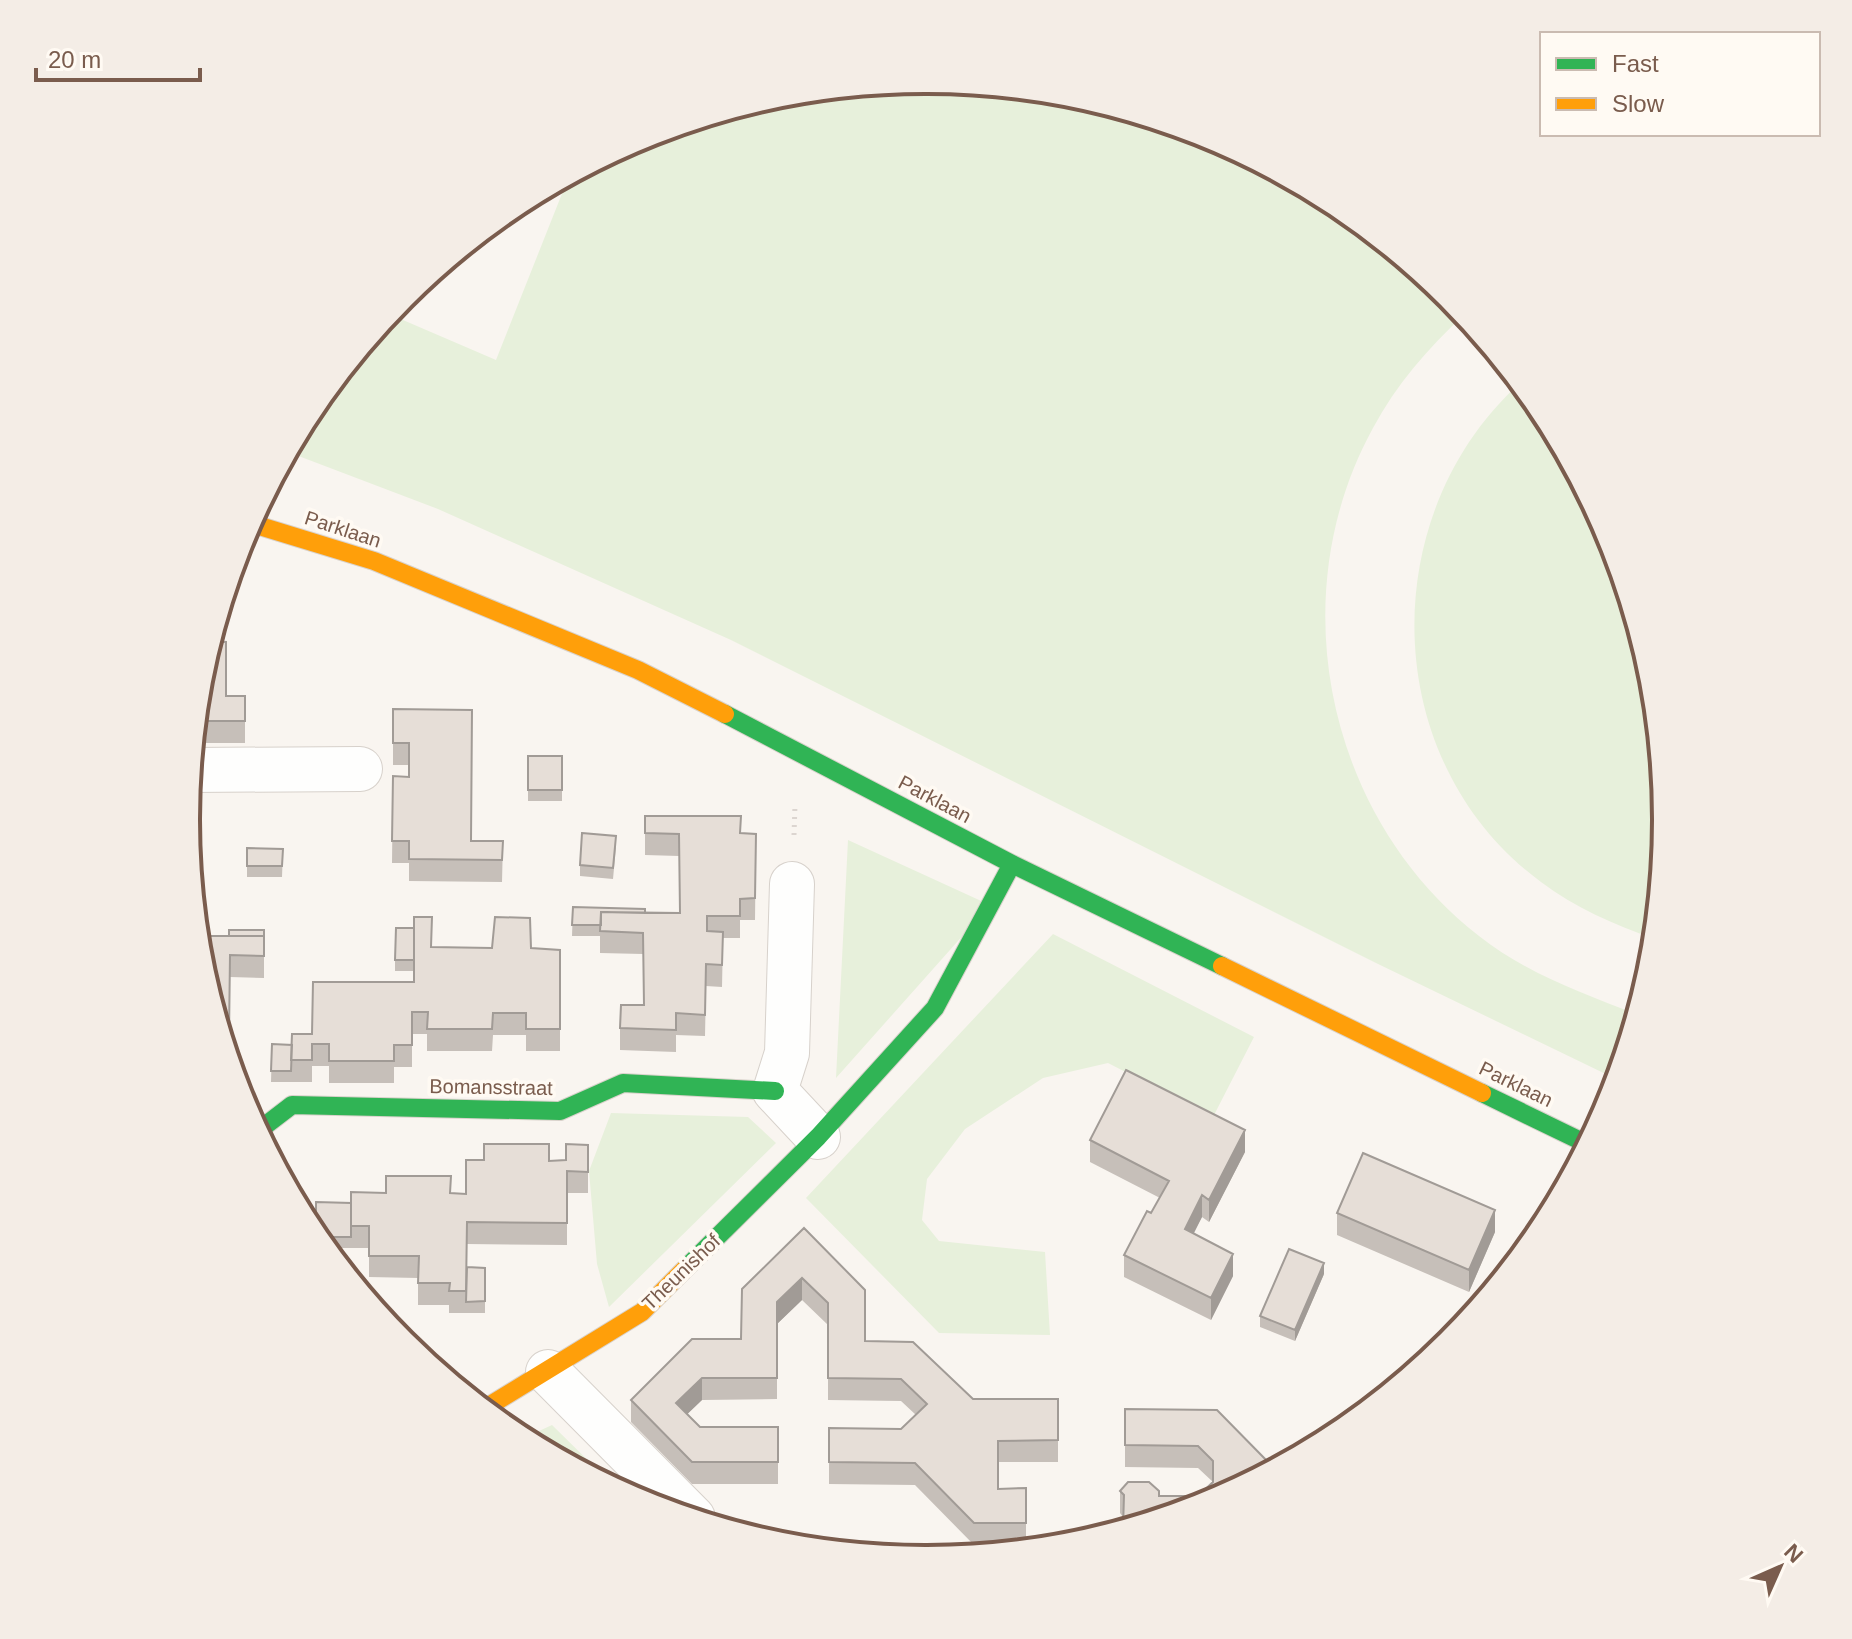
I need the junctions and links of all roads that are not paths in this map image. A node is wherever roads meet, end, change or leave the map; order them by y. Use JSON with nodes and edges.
{"nodes":[{"id":1,"x":263,"y":527,"type":"edge"},
{"id":2,"x":360,"y":769,"type":"dead end"},
{"id":3,"x":202,"y":770,"type":"edge"},
{"id":4,"x":1012,"y":864,"type":"junction"},
{"id":5,"x":792,"y":884,"type":"road end"},
{"id":6,"x":775,"y":1091,"type":"junction"},
{"id":7,"x":268,"y":1124,"type":"edge"},
{"id":8,"x":818,"y":1137,"type":"junction"},
{"id":9,"x":1577,"y":1139,"type":"edge"},
{"id":10,"x":548,"y":1372,"type":"junction"},
{"id":11,"x":495,"y":1403,"type":"edge"},
{"id":12,"x":675,"y":1499,"type":"edge"}],
"edges":[{"from":1,"to":4,"type":"street","name":"Parklaan"},
{"from":2,"to":3,"type":"street"},
{"from":4,"to":8,"type":"street","name":"Theunishof"},
{"from":4,"to":9,"type":"street","name":"Parklaan"},
{"from":5,"to":6,"type":"street"},
{"from":6,"to":7,"type":"street","name":"Bomansstraat"},
{"from":6,"to":8,"type":"street"},
{"from":8,"to":10,"type":"street","name":"Theunishof"},
{"from":10,"to":11,"type":"street","name":"Theunishof"},
{"from":10,"to":12,"type":"street"}]}
